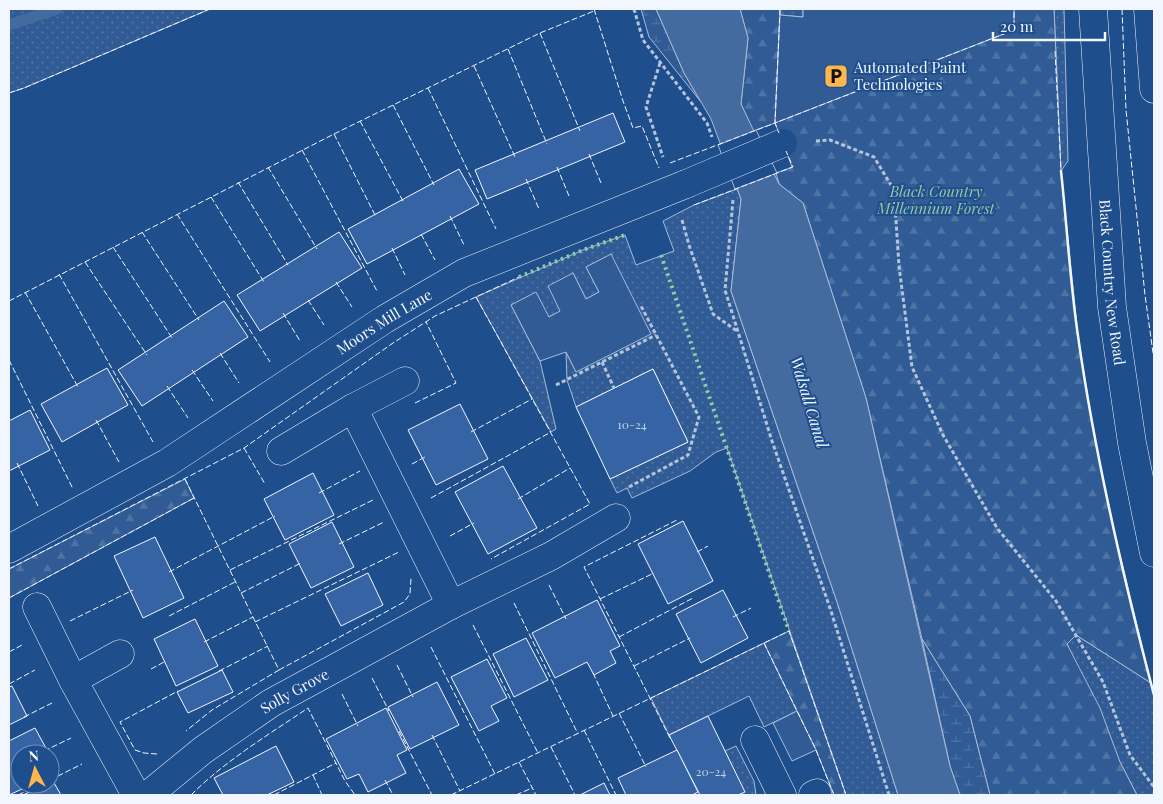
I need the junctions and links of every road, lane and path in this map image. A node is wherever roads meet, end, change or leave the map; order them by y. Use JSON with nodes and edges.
{"nodes":[{"id":1,"x":634,"y":9,"type":"edge"},
{"id":2,"x":1093,"y":9,"type":"edge"},
{"id":3,"x":1148,"y":9,"type":"edge"},
{"id":4,"x":660,"y":62,"type":"junction"},
{"id":5,"x":1154,"y":89,"type":"edge"},
{"id":6,"x":713,"y":140,"type":"dead end"},
{"id":7,"x":783,"y":143,"type":"joint"},
{"id":8,"x":680,"y":186,"type":"junction"},
{"id":9,"x":730,"y":192,"type":"dead end"},
{"id":10,"x":640,"y":304,"type":"dead end"},
{"id":11,"x":738,"y":332,"type":"junction"},
{"id":12,"x":656,"y":334,"type":"junction"},
{"id":13,"x":602,"y":362,"type":"junction"},
{"id":14,"x":405,"y":380,"type":"dead end"},
{"id":15,"x":556,"y":385,"type":"dead end"},
{"id":16,"x":614,"y":388,"type":"dead end"},
{"id":17,"x":353,"y":408,"type":"junction"},
{"id":18,"x":281,"y":451,"type":"dead end"},
{"id":19,"x":627,"y":488,"type":"dead end"},
{"id":20,"x":616,"y":518,"type":"dead end"},
{"id":21,"x":9,"y":549,"type":"edge"},
{"id":22,"x":1154,"y":553,"type":"edge"},
{"id":23,"x":452,"y":605,"type":"junction"},
{"id":24,"x":37,"y":607,"type":"dead end"},
{"id":25,"x":120,"y":654,"type":"dead end"},
{"id":26,"x":73,"y":680,"type":"junction"},
{"id":27,"x":755,"y":740,"type":"dead end"},
{"id":28,"x":1154,"y":787,"type":"edge"},
{"id":29,"x":136,"y":795,"type":"edge"},
{"id":30,"x":148,"y":795,"type":"edge"},
{"id":31,"x":782,"y":795,"type":"edge"},
{"id":32,"x":889,"y":795,"type":"edge"}],
"edges":[{"from":1,"to":4,"type":"path"},
{"from":2,"to":22,"type":"main road","name":"Black Country New Road"},
{"from":3,"to":5,"type":"main road"},
{"from":4,"to":6,"type":"path"},
{"from":4,"to":8,"type":"path"},
{"from":7,"to":8,"type":"main road","name":"Moors Mill Lane","bridge":true},
{"from":7,"to":28,"type":"path"},
{"from":8,"to":11,"type":"path"},
{"from":8,"to":21,"type":"main road","name":"Moors Mill Lane"},
{"from":9,"to":11,"type":"path"},
{"from":10,"to":12,"type":"path"},
{"from":11,"to":32,"type":"path"},
{"from":12,"to":13,"type":"path"},
{"from":12,"to":19,"type":"path"},
{"from":13,"to":15,"type":"path"},
{"from":13,"to":16,"type":"path"},
{"from":14,"to":17,"type":"main road"},
{"from":17,"to":18,"type":"main road"},
{"from":17,"to":23,"type":"main road"},
{"from":20,"to":23,"type":"main road","name":"Solly Grove"},
{"from":23,"to":30,"type":"main road","name":"Solly Grove"},
{"from":24,"to":26,"type":"main road"},
{"from":25,"to":26,"type":"main road"},
{"from":26,"to":29,"type":"main road"},
{"from":27,"to":31,"type":"main road"}]}
